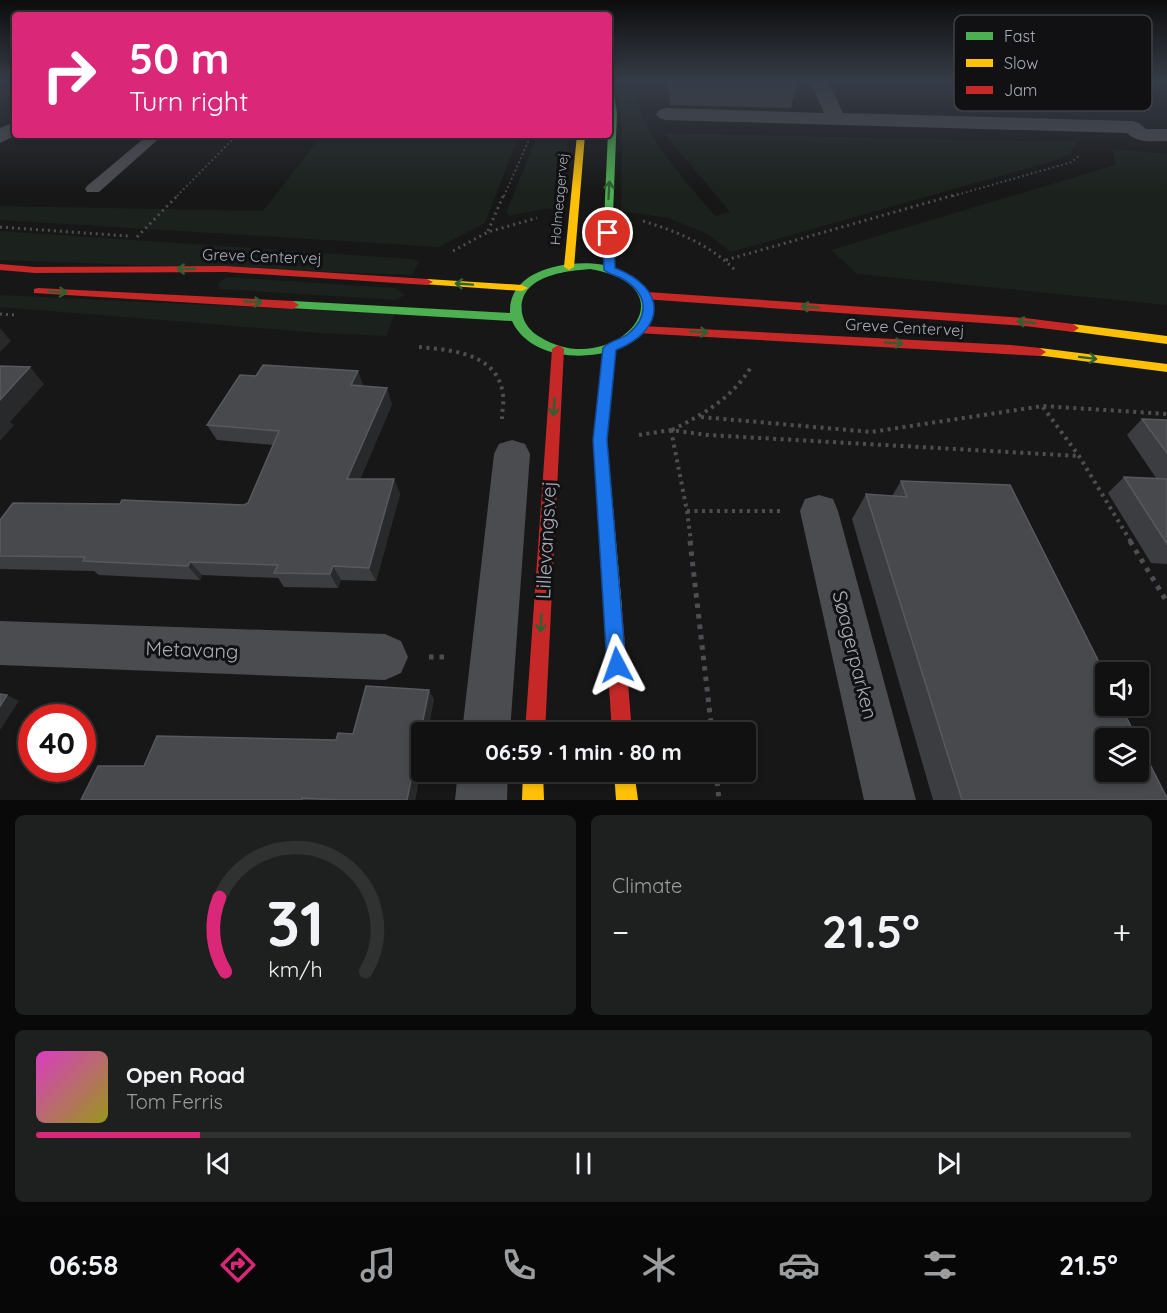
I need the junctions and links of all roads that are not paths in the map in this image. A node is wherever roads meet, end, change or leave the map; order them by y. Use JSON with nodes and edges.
{"nodes":[{"id":1,"x":813,"y":118,"type":"edge"},
{"id":2,"x":836,"y":119,"type":"joint"},
{"id":3,"x":1167,"y":135,"type":"edge"},
{"id":4,"x":152,"y":138,"type":"edge"},
{"id":5,"x":581,"y":138,"type":"edge"},
{"id":6,"x":612,"y":138,"type":"edge"},
{"id":7,"x":93,"y":189,"type":"dead end"},
{"id":8,"x":0,"y":267,"type":"edge"},
{"id":9,"x":570,"y":267,"type":"junction"},
{"id":10,"x":610,"y":270,"type":"junction"},
{"id":11,"x":522,"y":288,"type":"junction"},
{"id":12,"x":24,"y":290,"type":"dead end"},
{"id":13,"x":647,"y":296,"type":"junction"},
{"id":14,"x":516,"y":317,"type":"junction"},
{"id":15,"x":641,"y":330,"type":"junction"},
{"id":16,"x":1167,"y":340,"type":"edge"},
{"id":17,"x":609,"y":348,"type":"junction"},
{"id":18,"x":558,"y":349,"type":"junction"},
{"id":19,"x":1167,"y":368,"type":"edge"},
{"id":20,"x":512,"y":454,"type":"dead end"},
{"id":21,"x":819,"y":511,"type":"road end"},
{"id":22,"x":0,"y":643,"type":"edge"},
{"id":23,"x":384,"y":657,"type":"road end"},
{"id":24,"x":487,"y":722,"type":"edge"},
{"id":25,"x":536,"y":722,"type":"edge"},
{"id":26,"x":621,"y":722,"type":"edge"},
{"id":27,"x":482,"y":782,"type":"edge"},
{"id":28,"x":533,"y":782,"type":"edge"},
{"id":29,"x":625,"y":782,"type":"edge"},
{"id":30,"x":481,"y":800,"type":"edge"},
{"id":31,"x":533,"y":800,"type":"edge"},
{"id":32,"x":627,"y":800,"type":"edge"},
{"id":33,"x":890,"y":800,"type":"edge"}],
"edges":[{"from":1,"to":2,"type":"street"},
{"from":2,"to":3,"type":"street"},
{"from":4,"to":7,"type":"lane"},
{"from":5,"to":9,"type":"street","name":"Holmeagervej"},
{"from":10,"to":6,"type":"street","one_way":true},
{"from":11,"to":8,"type":"street","name":"Greve Centervej","one_way":true},
{"from":9,"to":10,"type":"street"},
{"from":9,"to":11,"type":"street"},
{"from":10,"to":13,"type":"street"},
{"from":11,"to":14,"type":"street"},
{"from":12,"to":14,"type":"street","one_way":true},
{"from":13,"to":15,"type":"street"},
{"from":16,"to":13,"type":"street","name":"Greve Centervej","one_way":true},
{"from":14,"to":18,"type":"street"},
{"from":15,"to":17,"type":"street"},
{"from":15,"to":19,"type":"street","name":"Greve Centervej","one_way":true},
{"from":17,"to":18,"type":"street"},
{"from":17,"to":26,"type":"street"},
{"from":18,"to":25,"type":"street","name":"Lillevangsvej","one_way":true},
{"from":20,"to":24,"type":"street"},
{"from":21,"to":33,"type":"street","name":"Søagerparken"},
{"from":22,"to":23,"type":"street","name":"Metavang"},
{"from":27,"to":30,"type":"street"},
{"from":28,"to":31,"type":"street"},
{"from":29,"to":32,"type":"street"}]}
